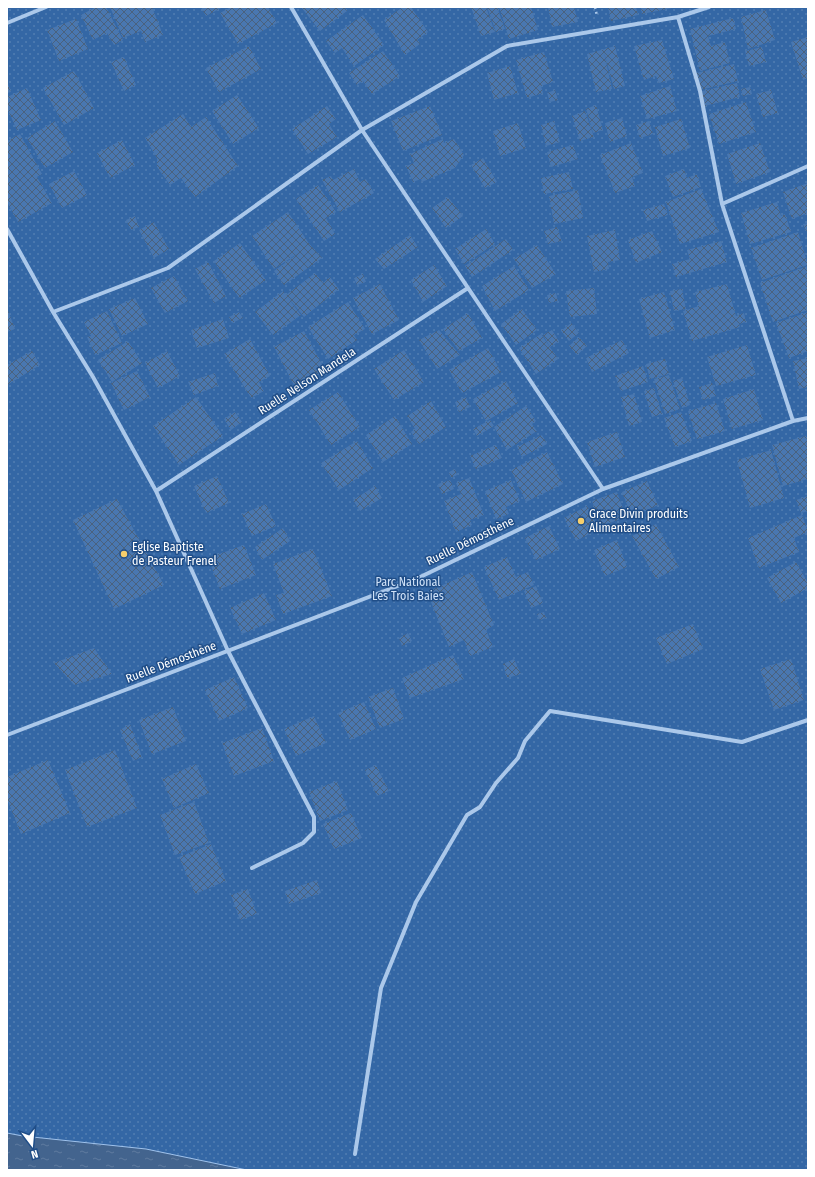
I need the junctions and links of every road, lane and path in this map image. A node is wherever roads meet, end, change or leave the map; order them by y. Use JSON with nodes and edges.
{"nodes":[{"id":1,"x":46,"y":7,"type":"edge"},
{"id":2,"x":291,"y":7,"type":"edge"},
{"id":3,"x":709,"y":7,"type":"edge"},
{"id":4,"x":678,"y":17,"type":"junction"},
{"id":5,"x":7,"y":23,"type":"edge"},
{"id":6,"x":362,"y":130,"type":"junction"},
{"id":7,"x":808,"y":166,"type":"edge"},
{"id":8,"x":722,"y":204,"type":"junction"},
{"id":9,"x":7,"y":229,"type":"edge"},
{"id":10,"x":468,"y":288,"type":"junction"},
{"id":11,"x":53,"y":312,"type":"junction"},
{"id":12,"x":808,"y":418,"type":"edge"},
{"id":13,"x":793,"y":422,"type":"junction"},
{"id":14,"x":603,"y":489,"type":"junction"},
{"id":15,"x":156,"y":491,"type":"junction"},
{"id":16,"x":228,"y":651,"type":"junction"},
{"id":17,"x":808,"y":720,"type":"edge"},
{"id":18,"x":7,"y":735,"type":"edge"},
{"id":19,"x":252,"y":868,"type":"dead end"},
{"id":20,"x":355,"y":1154,"type":"dead end"}],
"edges":[{"from":1,"to":5,"type":"street"},
{"from":2,"to":6,"type":"street"},
{"from":3,"to":4,"type":"street"},
{"from":4,"to":6,"type":"street"},
{"from":4,"to":8,"type":"street"},
{"from":6,"to":10,"type":"street"},
{"from":6,"to":11,"type":"street"},
{"from":7,"to":8,"type":"street"},
{"from":8,"to":13,"type":"street"},
{"from":9,"to":11,"type":"street"},
{"from":10,"to":14,"type":"street"},
{"from":10,"to":15,"type":"street","name":"Ruelle Nelson Mandela"},
{"from":11,"to":15,"type":"street"},
{"from":12,"to":13,"type":"street","name":"Ruelle Démosthène"},
{"from":13,"to":14,"type":"street","name":"Ruelle Démosthène"},
{"from":14,"to":16,"type":"street","name":"Ruelle Démosthène"},
{"from":15,"to":16,"type":"street"},
{"from":16,"to":18,"type":"street","name":"Ruelle Démosthène"},
{"from":16,"to":19,"type":"street"},
{"from":17,"to":20,"type":"street"}]}
